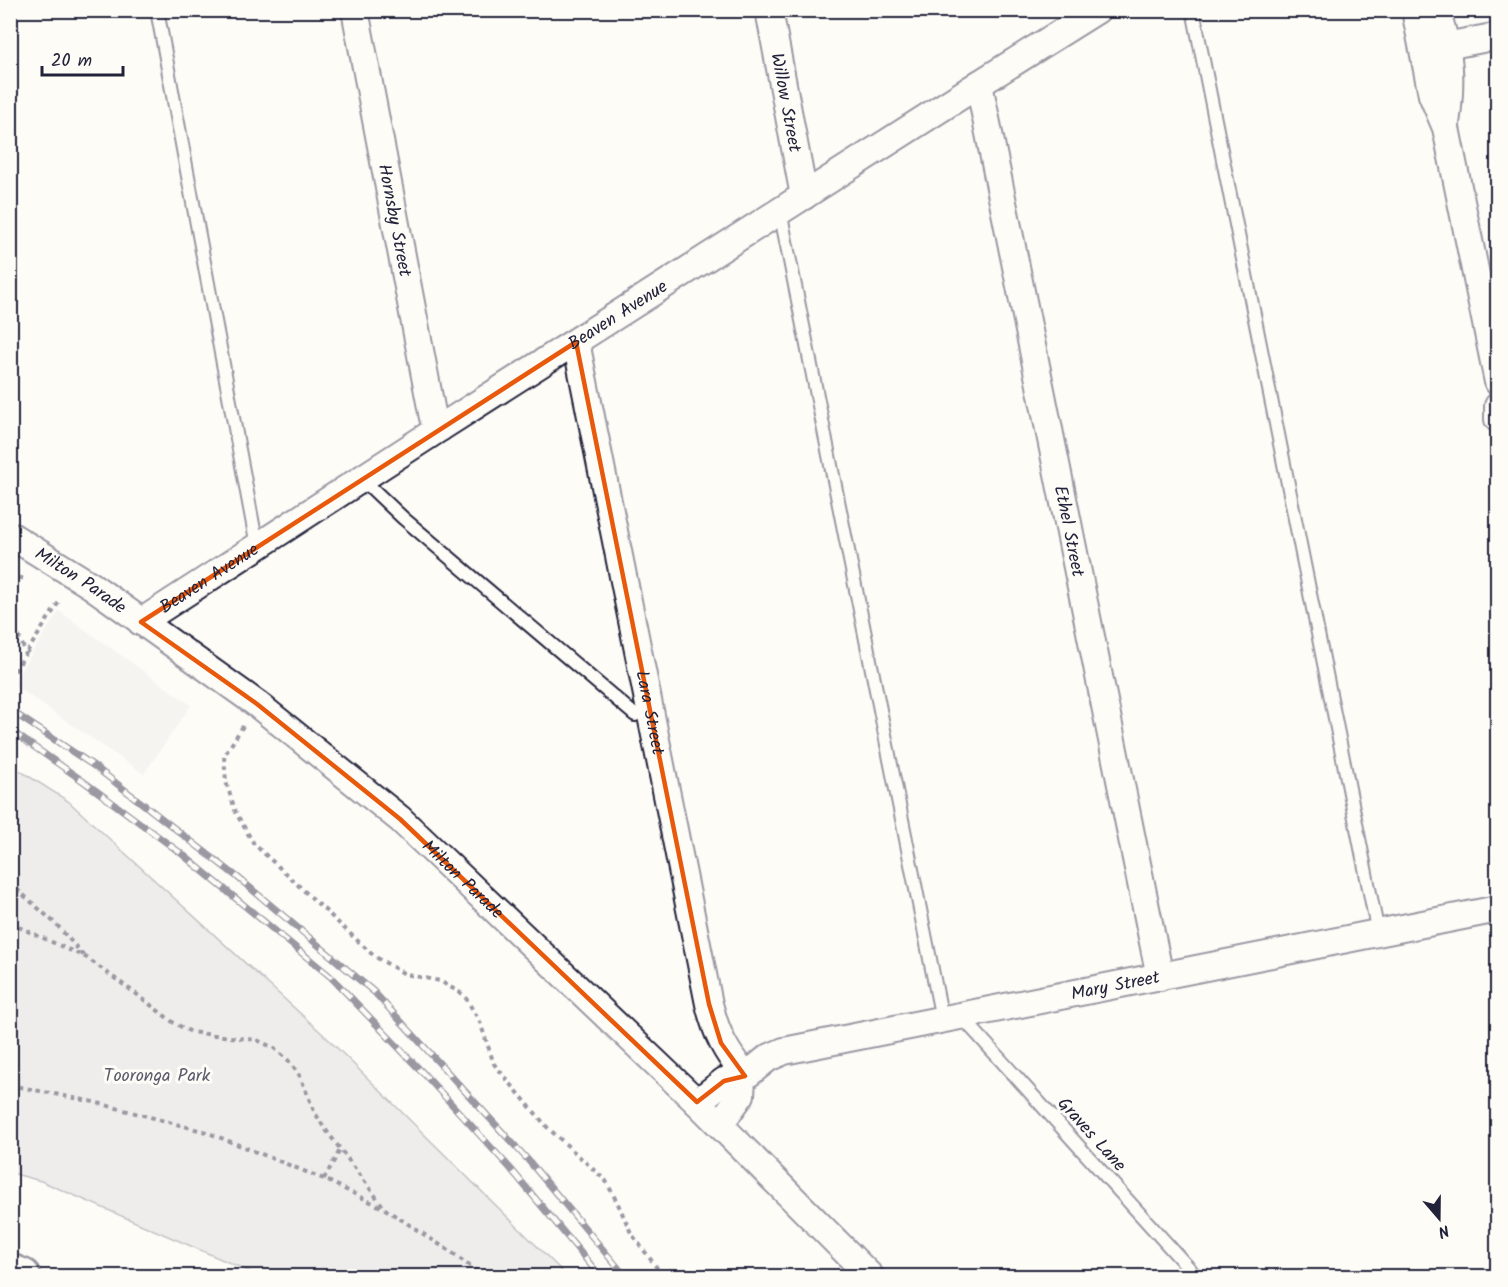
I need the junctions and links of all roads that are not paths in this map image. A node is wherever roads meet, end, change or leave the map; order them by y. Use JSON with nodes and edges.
{"nodes":[{"id":1,"x":157,"y":10,"type":"edge"},
{"id":2,"x":355,"y":10,"type":"edge"},
{"id":3,"x":769,"y":10,"type":"edge"},
{"id":4,"x":1097,"y":10,"type":"edge"},
{"id":5,"x":1193,"y":10,"type":"edge"},
{"id":6,"x":1415,"y":10,"type":"edge"},
{"id":7,"x":1436,"y":10,"type":"edge"},
{"id":8,"x":1497,"y":36,"type":"edge"},
{"id":9,"x":1435,"y":48,"type":"junction"},
{"id":10,"x":979,"y":84,"type":"junction"},
{"id":11,"x":804,"y":196,"type":"junction"},
{"id":12,"x":780,"y":211,"type":"junction"},
{"id":13,"x":576,"y":342,"type":"junction"},
{"id":14,"x":1497,"y":382,"type":"edge"},
{"id":15,"x":1497,"y":406,"type":"edge"},
{"id":16,"x":1497,"y":419,"type":"edge"},
{"id":17,"x":440,"y":428,"type":"junction"},
{"id":18,"x":362,"y":479,"type":"junction"},
{"id":19,"x":10,"y":535,"type":"edge"},
{"id":20,"x":256,"y":546,"type":"junction"},
{"id":21,"x":141,"y":622,"type":"junction"},
{"id":22,"x":635,"y":715,"type":"dead end"},
{"id":23,"x":1497,"y":909,"type":"edge"},
{"id":24,"x":1378,"y":933,"type":"junction"},
{"id":25,"x":1160,"y":977,"type":"junction"},
{"id":26,"x":952,"y":1018,"type":"junction"},
{"id":27,"x":743,"y":1078,"type":"junction"},
{"id":28,"x":698,"y":1102,"type":"junction"},
{"id":29,"x":720,"y":1124,"type":"junction"},
{"id":30,"x":10,"y":1271,"type":"edge"},
{"id":31,"x":23,"y":1276,"type":"edge"},
{"id":32,"x":870,"y":1276,"type":"edge"},
{"id":33,"x":1197,"y":1276,"type":"edge"}],
"edges":[{"from":1,"to":20,"type":"lane"},
{"from":2,"to":17,"type":"street","name":"Hornsby Street"},
{"from":3,"to":11,"type":"street","name":"Willow Street"},
{"from":4,"to":10,"type":"street","name":"Beaven Avenue"},
{"from":5,"to":24,"type":"lane"},
{"from":6,"to":9,"type":"street"},
{"from":7,"to":9,"type":"street"},
{"from":8,"to":9,"type":"street"},
{"from":9,"to":14,"type":"street"},
{"from":10,"to":11,"type":"street","name":"Beaven Avenue"},
{"from":10,"to":25,"type":"street","name":"Ethel Street"},
{"from":11,"to":12,"type":"street","name":"Beaven Avenue"},
{"from":12,"to":13,"type":"street","name":"Beaven Avenue"},
{"from":12,"to":26,"type":"lane"},
{"from":13,"to":17,"type":"street","name":"Beaven Avenue"},
{"from":13,"to":27,"type":"street","name":"Lara Street"},
{"from":15,"to":16,"type":"street"},
{"from":17,"to":18,"type":"street","name":"Beaven Avenue"},
{"from":18,"to":20,"type":"street","name":"Beaven Avenue"},
{"from":18,"to":22,"type":"lane"},
{"from":19,"to":21,"type":"street","name":"Milton Parade"},
{"from":20,"to":21,"type":"street","name":"Beaven Avenue"},
{"from":21,"to":28,"type":"street","name":"Milton Parade"},
{"from":23,"to":24,"type":"street","name":"Mary Street"},
{"from":24,"to":25,"type":"street","name":"Mary Street"},
{"from":25,"to":26,"type":"street","name":"Mary Street"},
{"from":26,"to":27,"type":"street","name":"Mary Street"},
{"from":26,"to":33,"type":"lane","name":"Graves Lane"},
{"from":27,"to":28,"type":"street","name":"Mary Street"},
{"from":27,"to":29,"type":"street"},
{"from":28,"to":29,"type":"street","name":"Milton Parade"},
{"from":29,"to":32,"type":"street","name":"Milton Parade"},
{"from":30,"to":31,"type":"highway"}]}
